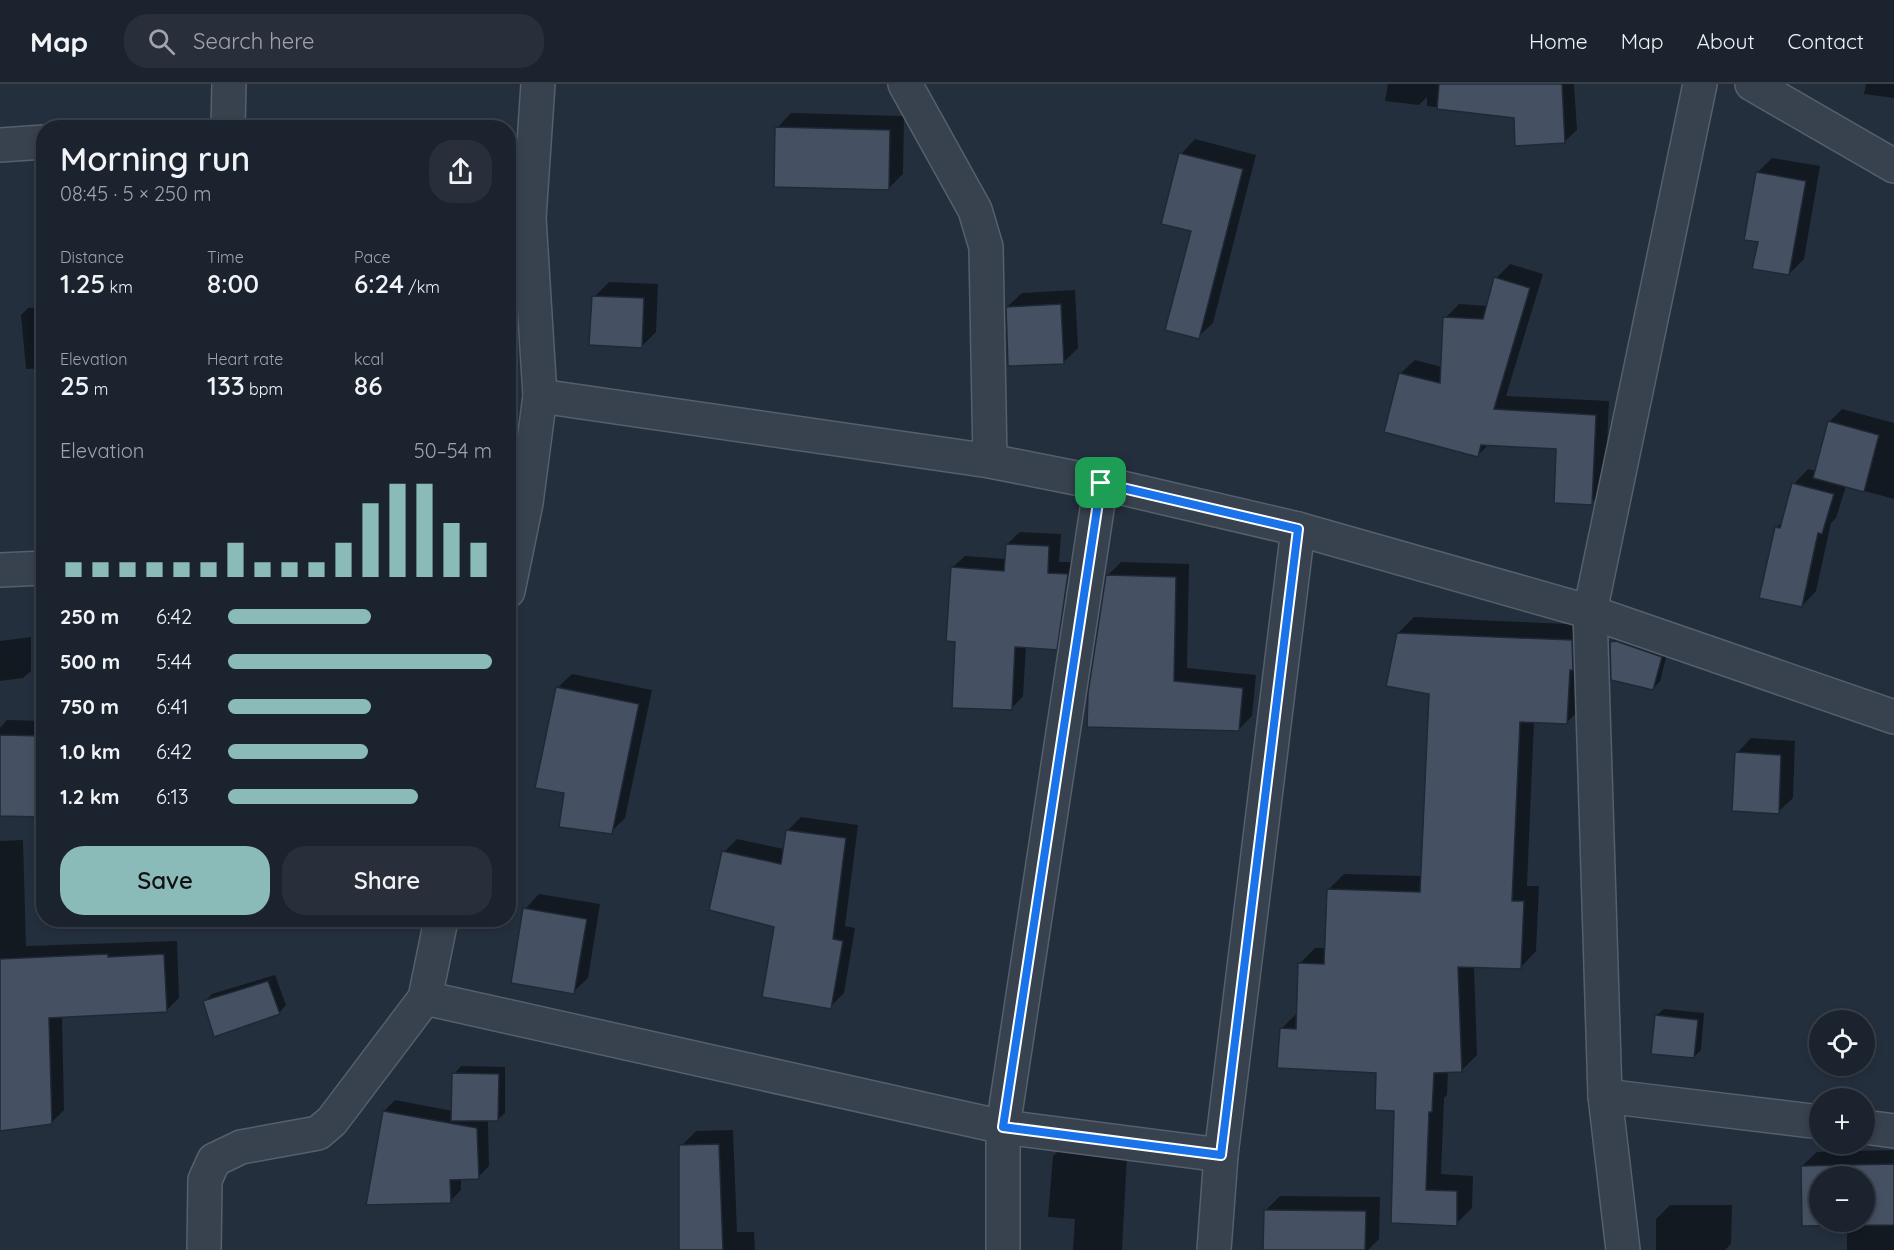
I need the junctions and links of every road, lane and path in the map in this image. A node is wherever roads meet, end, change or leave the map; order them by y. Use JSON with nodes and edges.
{"nodes":[{"id":1,"x":229,"y":84,"type":"edge"},
{"id":2,"x":538,"y":84,"type":"edge"},
{"id":3,"x":904,"y":84,"type":"edge"},
{"id":4,"x":1700,"y":84,"type":"edge"},
{"id":5,"x":1752,"y":84,"type":"edge"},
{"id":6,"x":228,"y":120,"type":"edge"},
{"id":7,"x":36,"y":143,"type":"edge"},
{"id":8,"x":0,"y":145,"type":"edge"},
{"id":9,"x":1894,"y":166,"type":"edge"},
{"id":10,"x":519,"y":216,"type":"edge"},
{"id":11,"x":540,"y":396,"type":"junction"},
{"id":12,"x":990,"y":461,"type":"junction"},
{"id":13,"x":1101,"y":483,"type":"junction"},
{"id":14,"x":1298,"y":529,"type":"junction"},
{"id":15,"x":516,"y":552,"type":"edge"},
{"id":16,"x":36,"y":568,"type":"edge"},
{"id":17,"x":0,"y":570,"type":"edge"},
{"id":18,"x":1590,"y":612,"type":"junction"},
{"id":19,"x":1894,"y":717,"type":"edge"},
{"id":20,"x":440,"y":927,"type":"edge"},
{"id":21,"x":425,"y":998,"type":"junction"},
{"id":22,"x":1605,"y":1096,"type":"junction"},
{"id":23,"x":1809,"y":1121,"type":"edge"},
{"id":24,"x":1003,"y":1127,"type":"junction"},
{"id":25,"x":1875,"y":1128,"type":"edge"},
{"id":26,"x":1894,"y":1131,"type":"edge"},
{"id":27,"x":1221,"y":1155,"type":"junction"},
{"id":28,"x":204,"y":1250,"type":"edge"},
{"id":29,"x":1003,"y":1250,"type":"edge"},
{"id":30,"x":1214,"y":1250,"type":"edge"},
{"id":31,"x":1623,"y":1250,"type":"edge"}],
"edges":[{"from":1,"to":6,"type":"street"},
{"from":2,"to":10,"type":"street"},
{"from":3,"to":12,"type":"street"},
{"from":4,"to":18,"type":"street"},
{"from":5,"to":9,"type":"street"},
{"from":7,"to":8,"type":"street"},
{"from":10,"to":11,"type":"street"},
{"from":11,"to":12,"type":"street"},
{"from":11,"to":15,"type":"street"},
{"from":12,"to":13,"type":"street"},
{"from":13,"to":14,"type":"street"},
{"from":13,"to":24,"type":"street"},
{"from":14,"to":18,"type":"street"},
{"from":14,"to":27,"type":"street"},
{"from":16,"to":17,"type":"street"},
{"from":18,"to":19,"type":"street"},
{"from":18,"to":22,"type":"street"},
{"from":20,"to":21,"type":"street"},
{"from":21,"to":24,"type":"street"},
{"from":21,"to":28,"type":"street"},
{"from":22,"to":23,"type":"street"},
{"from":22,"to":31,"type":"street"},
{"from":24,"to":27,"type":"street"},
{"from":24,"to":29,"type":"street"},
{"from":25,"to":26,"type":"street"},
{"from":27,"to":30,"type":"street"}]}
